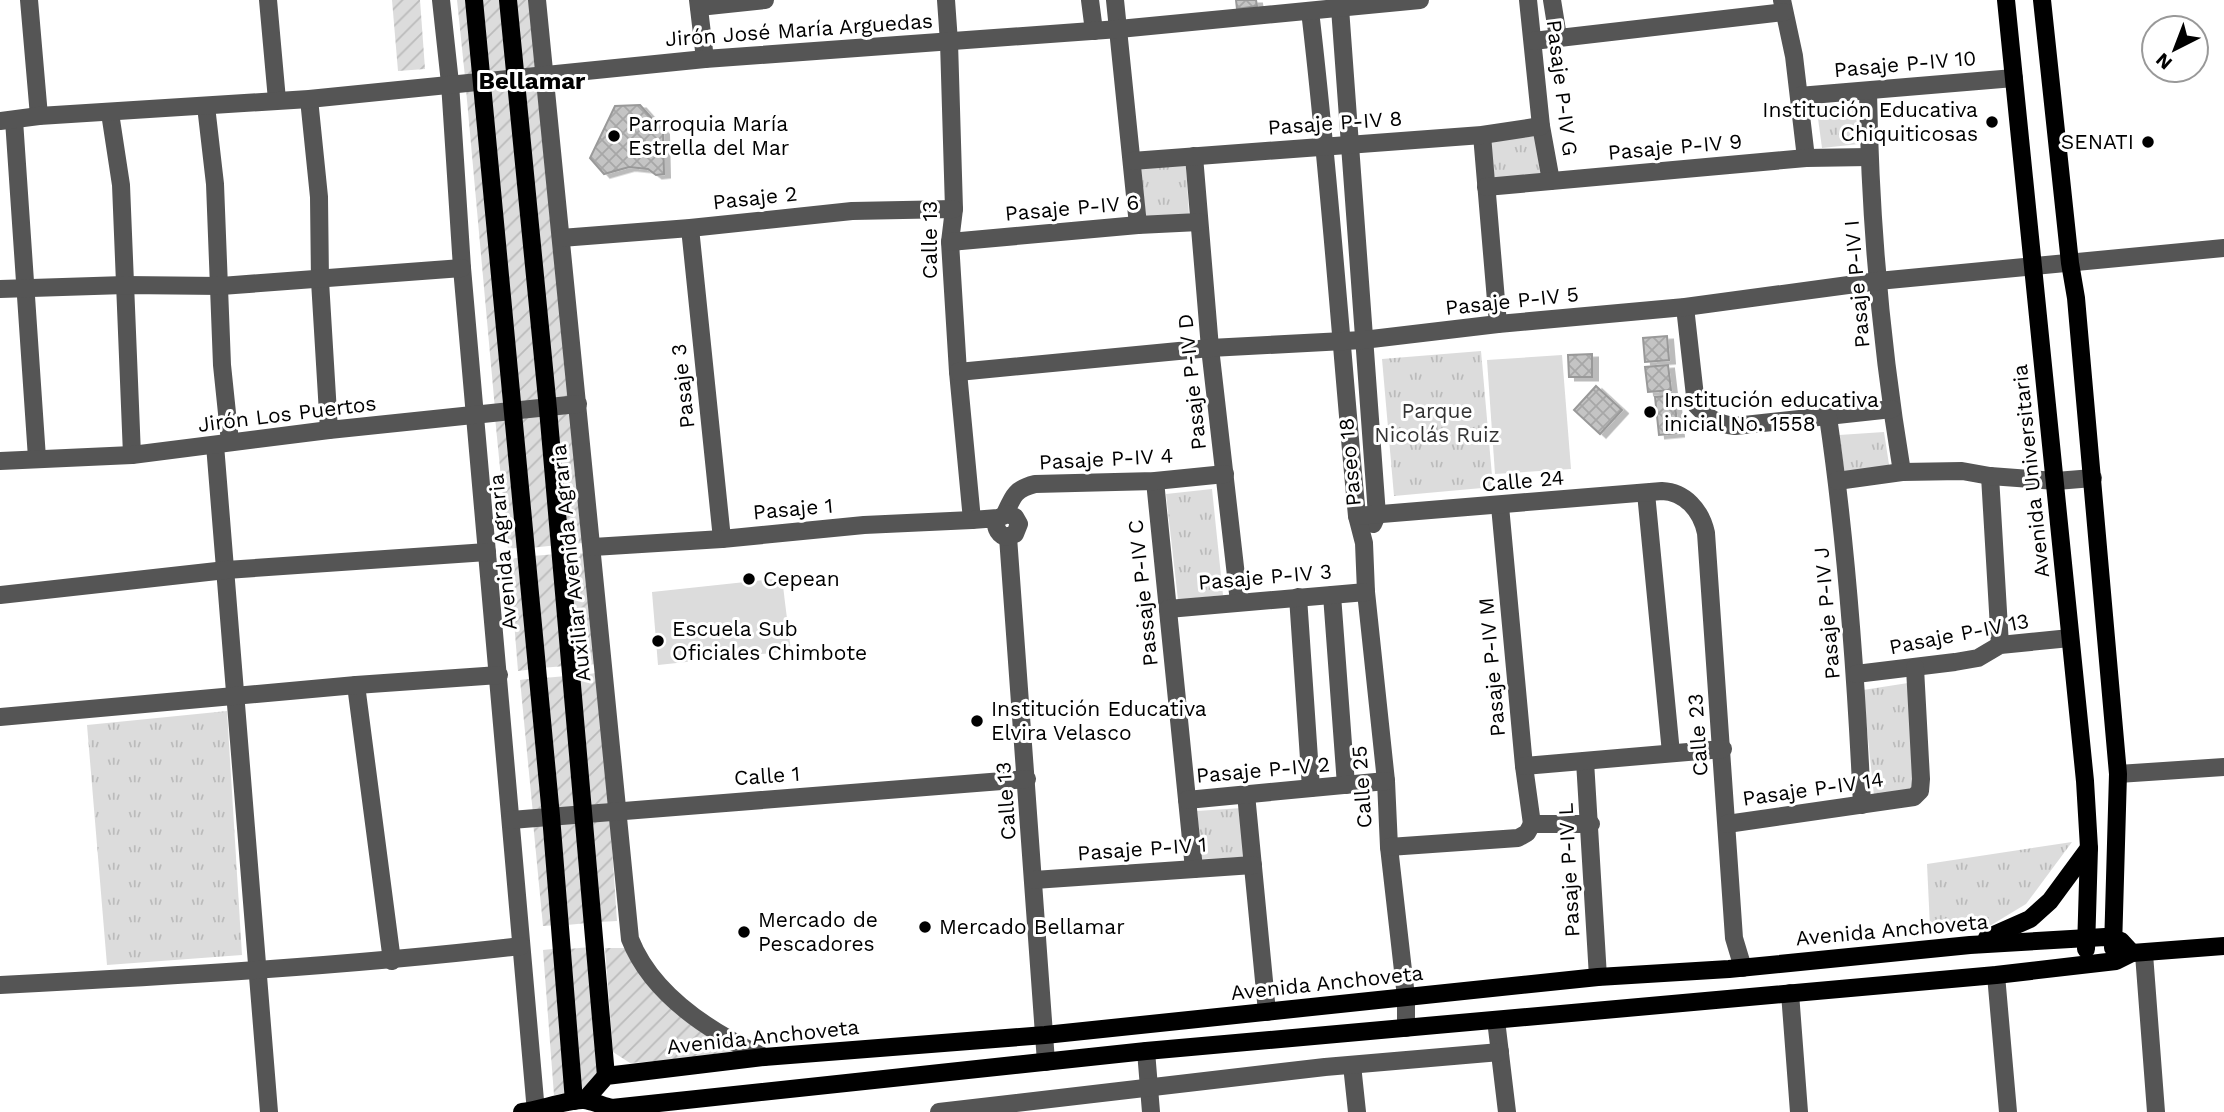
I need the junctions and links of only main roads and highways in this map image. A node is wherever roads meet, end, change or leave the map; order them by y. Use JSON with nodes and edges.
{"nodes":[{"id":1,"x":474,"y":0,"type":"edge"},
{"id":2,"x":508,"y":0,"type":"edge"},
{"id":3,"x":2006,"y":0,"type":"edge"},
{"id":4,"x":2042,"y":0,"type":"edge"},
{"id":5,"x":2089,"y":848,"type":"junction"},
{"id":6,"x":2085,"y":938,"type":"junction"},
{"id":7,"x":2113,"y":939,"type":"junction"},
{"id":8,"x":1970,"y":945,"type":"junction"},
{"id":9,"x":2224,"y":946,"type":"edge"},
{"id":10,"x":2138,"y":953,"type":"junction"},
{"id":11,"x":2112,"y":962,"type":"junction"},
{"id":12,"x":2087,"y":963,"type":"junction"},
{"id":13,"x":606,"y":1076,"type":"junction"},
{"id":14,"x":577,"y":1104,"type":"edge"},
{"id":15,"x":612,"y":1110,"type":"edge"},
{"id":16,"x":531,"y":1111,"type":"edge"}],
"edges":[{"from":1,"to":14,"type":"main road","name":"Avenida Agraria"},
{"from":2,"to":13,"type":"main road"},
{"from":3,"to":5,"type":"main road","name":"Avenida Universitaria"},
{"from":4,"to":7,"type":"main road"},
{"from":5,"to":6,"type":"main road","name":"Avenida Universitaria"},
{"from":5,"to":8,"type":"main road"},
{"from":6,"to":7,"type":"main road","name":"Avenida Anchoveta"},
{"from":6,"to":8,"type":"main road","name":"Avenida Anchoveta"},
{"from":6,"to":12,"type":"main road"},
{"from":7,"to":10,"type":"main road"},
{"from":7,"to":11,"type":"main road"},
{"from":8,"to":13,"type":"main road","name":"Avenida Anchoveta"},
{"from":9,"to":10,"type":"main road"},
{"from":10,"to":11,"type":"main road"},
{"from":11,"to":12,"type":"main road"},
{"from":12,"to":15,"type":"main road"},
{"from":13,"to":14,"type":"main road"},
{"from":14,"to":15,"type":"main road"},
{"from":14,"to":16,"type":"main road"}]}
